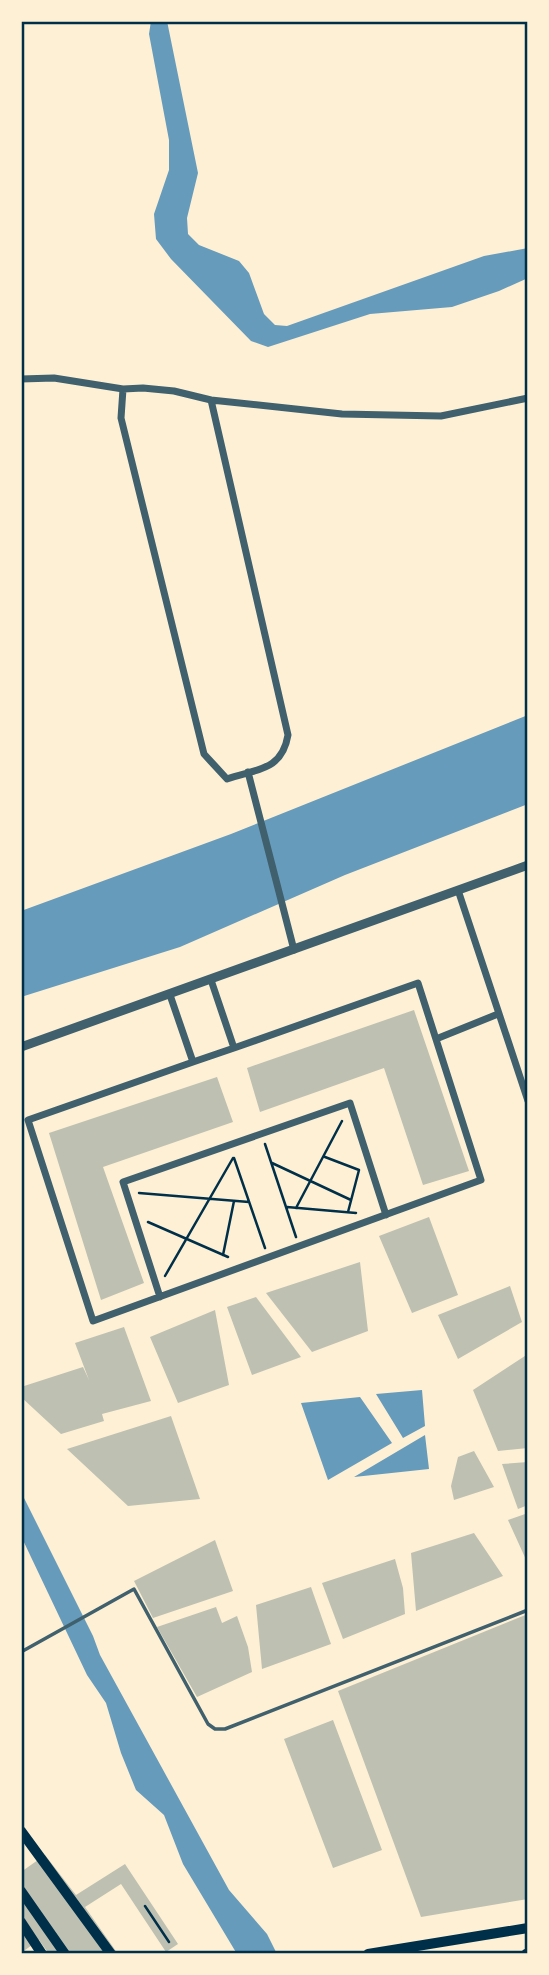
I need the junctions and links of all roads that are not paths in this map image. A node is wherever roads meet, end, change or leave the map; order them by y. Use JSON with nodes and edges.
{"nodes":[{"id":1,"x":21,"y":379,"type":"edge"},
{"id":2,"x":123,"y":389,"type":"junction"},
{"id":3,"x":528,"y":398,"type":"edge"},
{"id":4,"x":211,"y":400,"type":"junction"},
{"id":5,"x":248,"y":772,"type":"junction"},
{"id":6,"x":528,"y":865,"type":"edge"},
{"id":7,"x":458,"y":890,"type":"junction"},
{"id":8,"x":294,"y":950,"type":"junction"},
{"id":9,"x":211,"y":980,"type":"junction"},
{"id":10,"x":170,"y":995,"type":"junction"},
{"id":11,"x":498,"y":1014,"type":"junction"},
{"id":12,"x":436,"y":1040,"type":"junction"},
{"id":13,"x":21,"y":1047,"type":"edge"},
{"id":14,"x":234,"y":1048,"type":"junction"},
{"id":15,"x":194,"y":1062,"type":"junction"},
{"id":16,"x":528,"y":1101,"type":"edge"},
{"id":17,"x":386,"y":1214,"type":"junction"},
{"id":18,"x":160,"y":1297,"type":"junction"},
{"id":19,"x":528,"y":1610,"type":"edge"},
{"id":20,"x":21,"y":1652,"type":"edge"},
{"id":21,"x":21,"y":1831,"type":"edge"},
{"id":22,"x":21,"y":1891,"type":"edge"},
{"id":23,"x":21,"y":1922,"type":"edge"},
{"id":24,"x":528,"y":1928,"type":"edge"},
{"id":25,"x":42,"y":1954,"type":"edge"},
{"id":26,"x":65,"y":1954,"type":"edge"},
{"id":27,"x":111,"y":1954,"type":"edge"},
{"id":28,"x":368,"y":1954,"type":"edge"}],
"edges":[{"from":1,"to":2,"type":"street"},
{"from":2,"to":4,"type":"street"},
{"from":2,"to":5,"type":"street"},
{"from":3,"to":4,"type":"street"},
{"from":4,"to":5,"type":"street"},
{"from":5,"to":8,"type":"street"},
{"from":6,"to":7,"type":"street"},
{"from":7,"to":8,"type":"street"},
{"from":7,"to":11,"type":"street"},
{"from":8,"to":9,"type":"street"},
{"from":9,"to":10,"type":"street"},
{"from":9,"to":14,"type":"street"},
{"from":10,"to":13,"type":"street"},
{"from":10,"to":15,"type":"street"},
{"from":11,"to":12,"type":"street"},
{"from":11,"to":16,"type":"street"},
{"from":12,"to":14,"type":"street"},
{"from":12,"to":17,"type":"street"},
{"from":14,"to":15,"type":"street"},
{"from":15,"to":18,"type":"street"},
{"from":17,"to":18,"type":"street"},
{"from":17,"to":18,"type":"street"},
{"from":19,"to":20,"type":"lane"},
{"from":21,"to":27,"type":"main road"},
{"from":22,"to":26,"type":"main road"},
{"from":23,"to":25,"type":"main road"},
{"from":24,"to":28,"type":"main road"}]}
